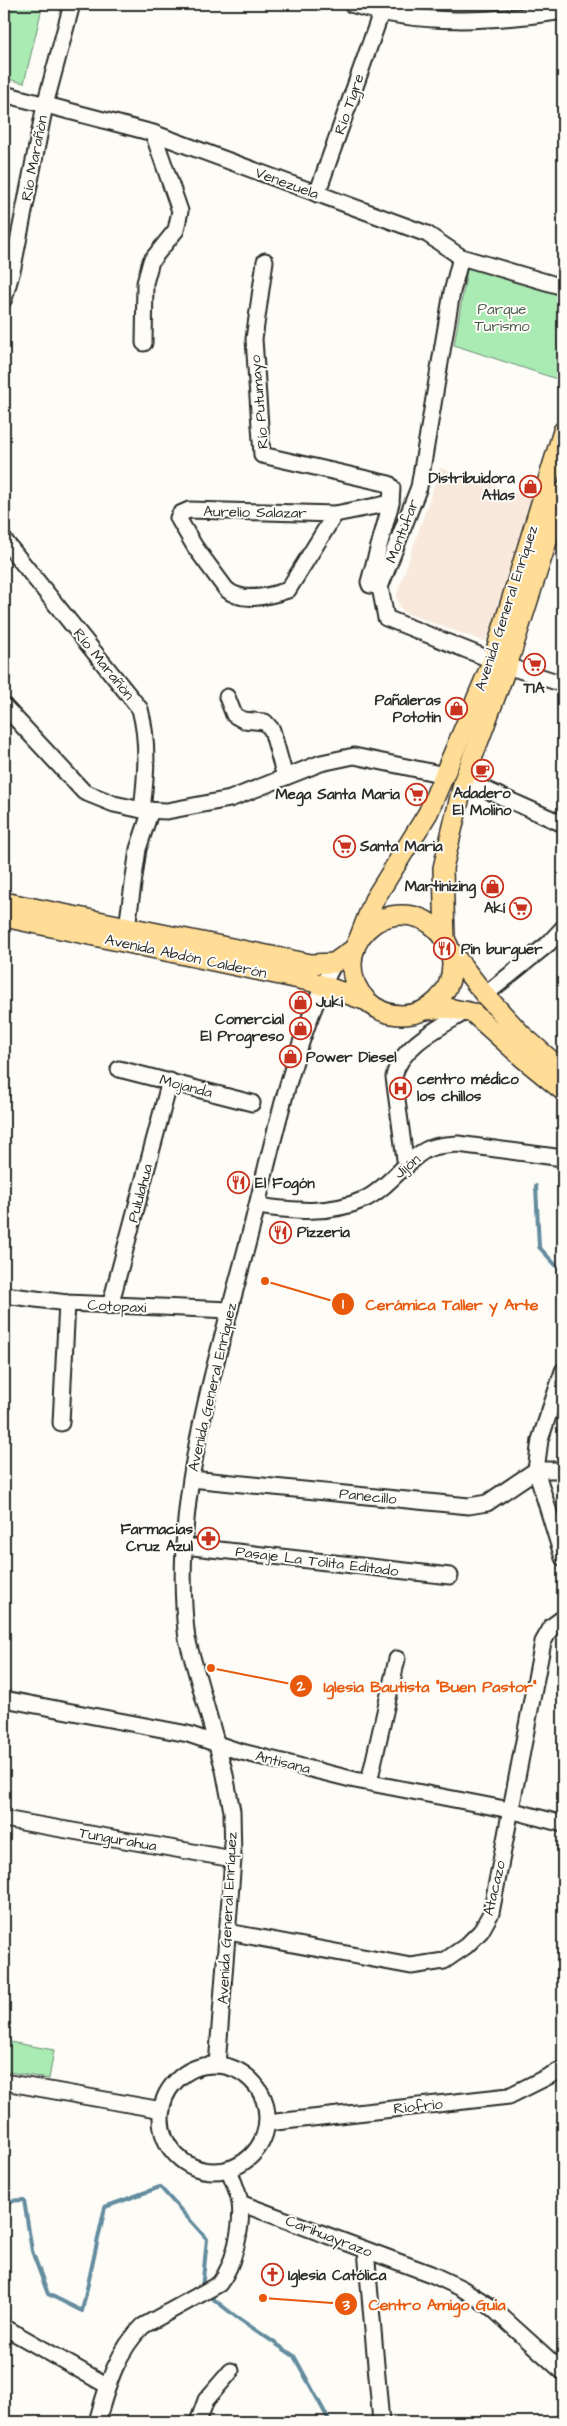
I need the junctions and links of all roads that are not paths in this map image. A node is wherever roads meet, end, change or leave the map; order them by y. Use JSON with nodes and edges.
{"nodes":[{"id":1,"x":72,"y":4,"type":"edge"},
{"id":2,"x":351,"y":4,"type":"edge"},
{"id":3,"x":563,"y":11,"type":"edge"},
{"id":4,"x":381,"y":13,"type":"junction"},
{"id":5,"x":4,"y":94,"type":"edge"},
{"id":6,"x":45,"y":105,"type":"junction"},
{"id":7,"x":152,"y":133,"type":"junction"},
{"id":8,"x":317,"y":194,"type":"junction"},
{"id":9,"x":461,"y":257,"type":"junction"},
{"id":10,"x":265,"y":261,"type":"dead end"},
{"id":11,"x":563,"y":287,"type":"edge"},
{"id":12,"x":4,"y":299,"type":"edge"},
{"id":13,"x":144,"y":343,"type":"dead end"},
{"id":14,"x":563,"y":431,"type":"edge"},
{"id":15,"x":563,"y":492,"type":"edge"},
{"id":16,"x":391,"y":503,"type":"junction"},
{"id":17,"x":335,"y":514,"type":"junction"},
{"id":18,"x":558,"y":528,"type":"edge"},
{"id":19,"x":4,"y":540,"type":"edge"},
{"id":20,"x":380,"y":587,"type":"junction"},
{"id":21,"x":500,"y":663,"type":"junction"},
{"id":22,"x":563,"y":684,"type":"edge"},
{"id":23,"x":227,"y":697,"type":"dead end"},
{"id":24,"x":4,"y":706,"type":"edge"},
{"id":25,"x":445,"y":775,"type":"junction"},
{"id":26,"x":285,"y":777,"type":"junction"},
{"id":27,"x":464,"y":780,"type":"junction"},
{"id":28,"x":147,"y":810,"type":"junction"},
{"id":29,"x":563,"y":824,"type":"edge"},
{"id":30,"x":4,"y":902,"type":"edge"},
{"id":31,"x":4,"y":917,"type":"edge"},
{"id":32,"x":127,"y":927,"type":"junction"},
{"id":33,"x":563,"y":928,"type":"edge"},
{"id":34,"x":447,"y":944,"type":"junction"},
{"id":35,"x":357,"y":945,"type":"junction"},
{"id":36,"x":334,"y":963,"type":"junction"},
{"id":37,"x":325,"y":985,"type":"junction"},
{"id":38,"x":485,"y":995,"type":"junction"},
{"id":39,"x":360,"y":998,"type":"junction"},
{"id":40,"x":425,"y":1010,"type":"junction"},
{"id":41,"x":468,"y":1010,"type":"junction"},
{"id":42,"x":313,"y":1014,"type":"junction"},
{"id":43,"x":119,"y":1068,"type":"dead end"},
{"id":44,"x":563,"y":1071,"type":"edge"},
{"id":45,"x":170,"y":1081,"type":"junction"},
{"id":46,"x":563,"y":1090,"type":"edge"},
{"id":47,"x":252,"y":1103,"type":"dead end"},
{"id":48,"x":563,"y":1158,"type":"edge"},
{"id":49,"x":406,"y":1167,"type":"junction"},
{"id":50,"x":257,"y":1206,"type":"junction"},
{"id":51,"x":4,"y":1295,"type":"edge"},
{"id":52,"x":67,"y":1303,"type":"junction"},
{"id":53,"x":110,"y":1306,"type":"junction"},
{"id":54,"x":230,"y":1310,"type":"junction"},
{"id":55,"x":563,"y":1372,"type":"edge"},
{"id":56,"x":61,"y":1423,"type":"dead end"},
{"id":57,"x":536,"y":1470,"type":"junction"},
{"id":58,"x":563,"y":1470,"type":"edge"},
{"id":59,"x":191,"y":1479,"type":"junction"},
{"id":60,"x":184,"y":1546,"type":"junction"},
{"id":61,"x":563,"y":1558,"type":"edge"},
{"id":62,"x":450,"y":1576,"type":"dead end"},
{"id":63,"x":563,"y":1618,"type":"edge"},
{"id":64,"x":397,"y":1659,"type":"dead end"},
{"id":65,"x":4,"y":1699,"type":"edge"},
{"id":66,"x":215,"y":1743,"type":"junction"},
{"id":67,"x":369,"y":1782,"type":"junction"},
{"id":68,"x":510,"y":1810,"type":"junction"},
{"id":69,"x":4,"y":1819,"type":"edge"},
{"id":70,"x":563,"y":1824,"type":"edge"},
{"id":71,"x":233,"y":1860,"type":"junction"},
{"id":72,"x":228,"y":1932,"type":"junction"},
{"id":73,"x":217,"y":2065,"type":"junction"},
{"id":74,"x":563,"y":2069,"type":"edge"},
{"id":75,"x":4,"y":2082,"type":"edge"},
{"id":76,"x":162,"y":2110,"type":"junction"},
{"id":77,"x":268,"y":2123,"type":"junction"},
{"id":78,"x":229,"y":2169,"type":"junction"},
{"id":79,"x":240,"y":2203,"type":"junction"},
{"id":80,"x":366,"y":2250,"type":"junction"},
{"id":81,"x":4,"y":2327,"type":"edge"},
{"id":82,"x":231,"y":2371,"type":"dead end"},
{"id":83,"x":563,"y":2372,"type":"edge"},
{"id":84,"x":108,"y":2386,"type":"junction"},
{"id":85,"x":97,"y":2422,"type":"edge"},
{"id":86,"x":198,"y":2422,"type":"edge"},
{"id":87,"x":381,"y":2422,"type":"edge"}],
"edges":[{"from":1,"to":6,"type":"street","name":"Río Marañòn"},
{"from":2,"to":4,"type":"street"},
{"from":3,"to":4,"type":"street"},
{"from":4,"to":8,"type":"street","name":"Río Tigre"},
{"from":5,"to":6,"type":"street","name":"Venezuela"},
{"from":6,"to":7,"type":"street","name":"Venezuela"},
{"from":6,"to":12,"type":"street","name":"Río Marañòn"},
{"from":7,"to":8,"type":"street","name":"Venezuela"},
{"from":7,"to":13,"type":"street"},
{"from":8,"to":9,"type":"street","name":"Venezuela"},
{"from":9,"to":11,"type":"street","name":"Venezuela"},
{"from":9,"to":20,"type":"street","name":"Montùfar"},
{"from":10,"to":16,"type":"street","name":"Río Putumayo"},
{"from":14,"to":21,"type":"main road","name":"Avenida General Enríquez"},
{"from":15,"to":18,"type":"main road","name":"Avenida General Enríquez"},
{"from":16,"to":17,"type":"street","name":"Aurelio Salazar"},
{"from":16,"to":20,"type":"street"},
{"from":17,"to":17,"type":"street","name":"Aurelio Salazar"},
{"from":18,"to":21,"type":"main road","name":"Avenida General Enríquez"},
{"from":19,"to":28,"type":"street","name":"Río Marañòn"},
{"from":20,"to":21,"type":"street"},
{"from":21,"to":22,"type":"street"},
{"from":21,"to":25,"type":"main road","name":"Avenida General Enríquez"},
{"from":21,"to":27,"type":"main road","name":"Avenida General Enríquez"},
{"from":23,"to":26,"type":"street"},
{"from":24,"to":28,"type":"street"},
{"from":25,"to":26,"type":"street"},
{"from":25,"to":35,"type":"main road","name":"Avenida General Enríquez"},
{"from":26,"to":28,"type":"street"},
{"from":27,"to":29,"type":"street"},
{"from":27,"to":34,"type":"main road","name":"Avenida General Enríquez"},
{"from":28,"to":32,"type":"street","name":"Río Marañòn"},
{"from":30,"to":32,"type":"main road","name":"Avenida Abdón Calderón"},
{"from":31,"to":37,"type":"main road","name":"Avenida Abdón Calderón"},
{"from":32,"to":36,"type":"main road","name":"Avenida Abdón Calderón"},
{"from":33,"to":38,"type":"street"},
{"from":34,"to":35,"type":"main road"},
{"from":34,"to":38,"type":"main road"},
{"from":34,"to":40,"type":"main road"},
{"from":35,"to":36,"type":"main road"},
{"from":35,"to":39,"type":"main road"},
{"from":36,"to":37,"type":"street","name":"Avenida General Enríquez"},
{"from":37,"to":39,"type":"main road","name":"Avenida Abdón Calderón"},
{"from":37,"to":42,"type":"street","name":"Avenida General Enríquez"},
{"from":38,"to":44,"type":"main road"},
{"from":39,"to":40,"type":"main road"},
{"from":39,"to":42,"type":"street"},
{"from":40,"to":41,"type":"main road"},
{"from":41,"to":46,"type":"main road"},
{"from":41,"to":49,"type":"street"},
{"from":42,"to":50,"type":"street","name":"Avenida General Enríquez"},
{"from":43,"to":45,"type":"street","name":"Mojanda"},
{"from":45,"to":47,"type":"street","name":"Mojanda"},
{"from":45,"to":53,"type":"street","name":"Pululahua"},
{"from":48,"to":49,"type":"street","name":"Jijón"},
{"from":49,"to":50,"type":"street","name":"Jijón"},
{"from":50,"to":54,"type":"street","name":"Avenida General Enríquez"},
{"from":51,"to":52,"type":"street","name":"Cotopaxi"},
{"from":52,"to":53,"type":"street","name":"Cotopaxi"},
{"from":52,"to":56,"type":"street"},
{"from":53,"to":54,"type":"street","name":"Cotopaxi"},
{"from":54,"to":59,"type":"street","name":"Avenida General Enríquez"},
{"from":55,"to":57,"type":"street"},
{"from":57,"to":58,"type":"street"},
{"from":57,"to":59,"type":"street","name":"Panecillo"},
{"from":57,"to":61,"type":"street"},
{"from":59,"to":60,"type":"street","name":"Avenida General Enríquez"},
{"from":60,"to":62,"type":"street","name":"Pasaje La Tolita Editado"},
{"from":60,"to":66,"type":"street","name":"Avenida General Enríquez"},
{"from":63,"to":68,"type":"street","name":"Atacazo"},
{"from":64,"to":67,"type":"street"},
{"from":65,"to":66,"type":"street","name":"Antisana"},
{"from":66,"to":67,"type":"street","name":"Antisana"},
{"from":66,"to":71,"type":"street","name":"Avenida General Enríquez"},
{"from":67,"to":68,"type":"street","name":"Antisana"},
{"from":68,"to":70,"type":"street","name":"Antisana"},
{"from":68,"to":72,"type":"street","name":"Atacazo"},
{"from":69,"to":71,"type":"street","name":"Tungurahua"},
{"from":71,"to":72,"type":"street","name":"Avenida General Enríquez"},
{"from":72,"to":73,"type":"street","name":"Avenida General Enríquez"},
{"from":73,"to":76,"type":"street"},
{"from":73,"to":77,"type":"street"},
{"from":74,"to":77,"type":"street","name":"Riofrìo"},
{"from":75,"to":76,"type":"street"},
{"from":76,"to":78,"type":"street"},
{"from":77,"to":78,"type":"street"},
{"from":78,"to":79,"type":"street"},
{"from":79,"to":80,"type":"street","name":"Carihuayrazo"},
{"from":79,"to":84,"type":"street"},
{"from":80,"to":83,"type":"street","name":"Carihuayrazo"},
{"from":80,"to":87,"type":"street"},
{"from":81,"to":84,"type":"street"},
{"from":82,"to":86,"type":"street"},
{"from":84,"to":85,"type":"street"}]}
